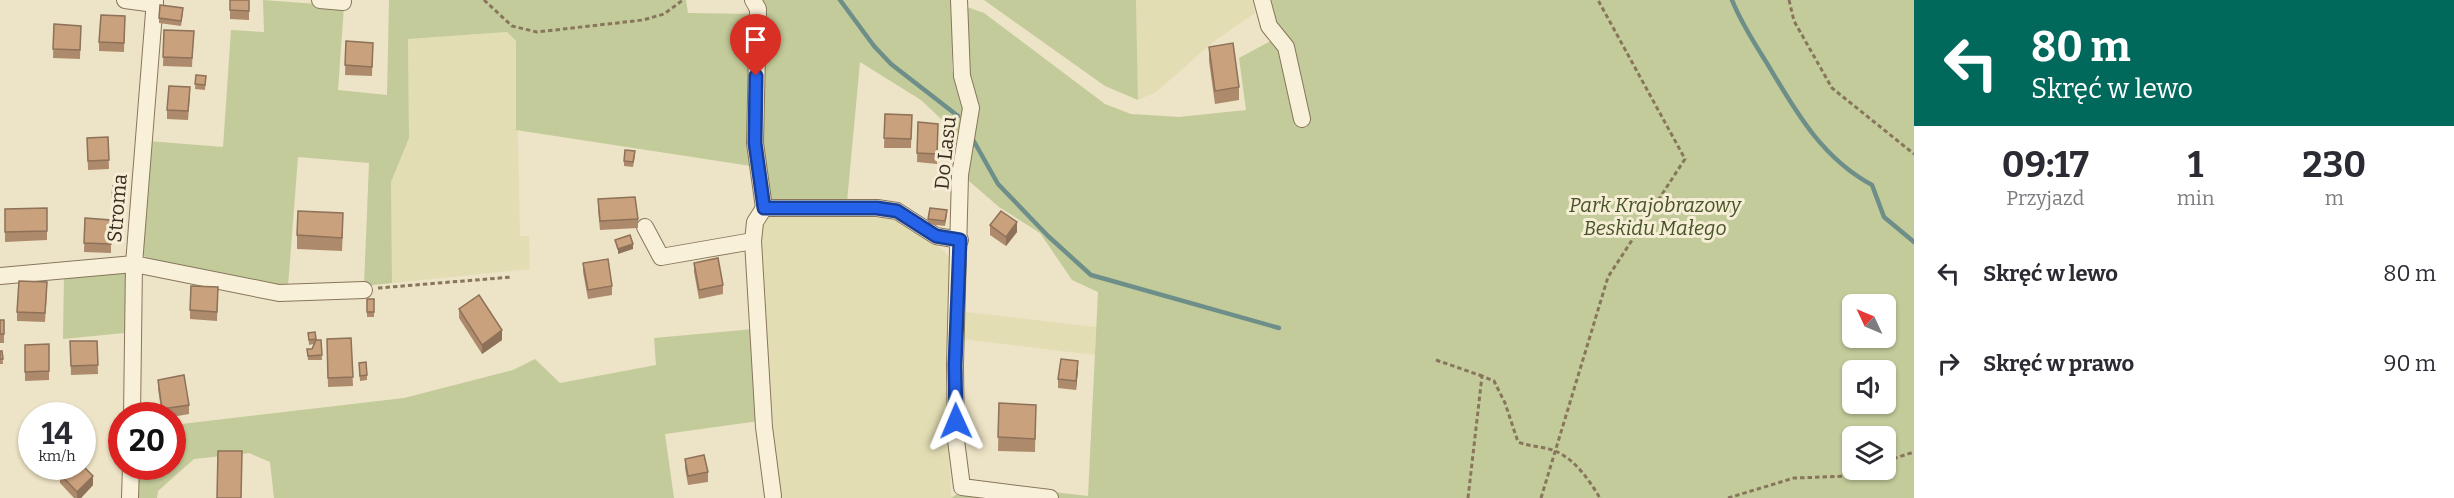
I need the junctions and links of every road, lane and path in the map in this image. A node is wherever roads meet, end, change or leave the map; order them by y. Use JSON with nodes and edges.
{"nodes":[{"id":1,"x":125,"y":0,"type":"edge"},
{"id":2,"x":320,"y":0,"type":"edge"},
{"id":3,"x":484,"y":0,"type":"edge"},
{"id":4,"x":683,"y":0,"type":"edge"},
{"id":5,"x":753,"y":0,"type":"edge"},
{"id":6,"x":959,"y":0,"type":"edge"},
{"id":7,"x":1262,"y":0,"type":"edge"},
{"id":8,"x":1599,"y":0,"type":"edge"},
{"id":9,"x":1789,"y":0,"type":"edge"},
{"id":10,"x":155,"y":2,"type":"edge"},
{"id":11,"x":344,"y":2,"type":"dead end"},
{"id":12,"x":1302,"y":119,"type":"dead end"},
{"id":13,"x":1914,"y":154,"type":"edge"},
{"id":14,"x":764,"y":208,"type":"junction"},
{"id":15,"x":645,"y":227,"type":"dead end"},
{"id":16,"x":960,"y":240,"type":"junction"},
{"id":17,"x":753,"y":241,"type":"junction"},
{"id":18,"x":134,"y":264,"type":"junction"},
{"id":19,"x":0,"y":276,"type":"edge"},
{"id":20,"x":512,"y":277,"type":"dead end"},
{"id":21,"x":364,"y":290,"type":"joint"},
{"id":22,"x":1436,"y":360,"type":"dead end"},
{"id":23,"x":1482,"y":376,"type":"junction"},
{"id":24,"x":132,"y":402,"type":"edge"},
{"id":25,"x":1555,"y":451,"type":"junction"},
{"id":26,"x":1914,"y":452,"type":"edge"},
{"id":27,"x":1896,"y":458,"type":"edge"},
{"id":28,"x":1842,"y":476,"type":"edge"},
{"id":29,"x":131,"y":480,"type":"edge"},
{"id":30,"x":773,"y":496,"type":"dead end"},
{"id":31,"x":130,"y":498,"type":"edge"},
{"id":32,"x":1050,"y":498,"type":"edge"},
{"id":33,"x":1468,"y":498,"type":"edge"},
{"id":34,"x":1541,"y":498,"type":"edge"},
{"id":35,"x":1600,"y":498,"type":"edge"},
{"id":36,"x":1728,"y":498,"type":"edge"}],
"edges":[{"from":1,"to":10,"type":"street"},
{"from":2,"to":11,"type":"street"},
{"from":3,"to":4,"type":"path"},
{"from":5,"to":14,"type":"street"},
{"from":6,"to":16,"type":"street","name":"Do Lasu"},
{"from":7,"to":12,"type":"street"},
{"from":8,"to":25,"type":"path"},
{"from":9,"to":13,"type":"path"},
{"from":10,"to":18,"type":"street","name":"Stroma"},
{"from":14,"to":16,"type":"street"},
{"from":14,"to":17,"type":"street"},
{"from":15,"to":17,"type":"street"},
{"from":16,"to":32,"type":"street","name":"Do Lasu"},
{"from":17,"to":30,"type":"street"},
{"from":18,"to":19,"type":"street"},
{"from":18,"to":21,"type":"street"},
{"from":18,"to":24,"type":"street","name":"Stroma"},
{"from":20,"to":21,"type":"path"},
{"from":22,"to":23,"type":"path"},
{"from":23,"to":25,"type":"path"},
{"from":23,"to":33,"type":"path"},
{"from":25,"to":34,"type":"path"},
{"from":25,"to":35,"type":"path"},
{"from":26,"to":27,"type":"path"},
{"from":28,"to":36,"type":"path"},
{"from":29,"to":31,"type":"street"}]}
